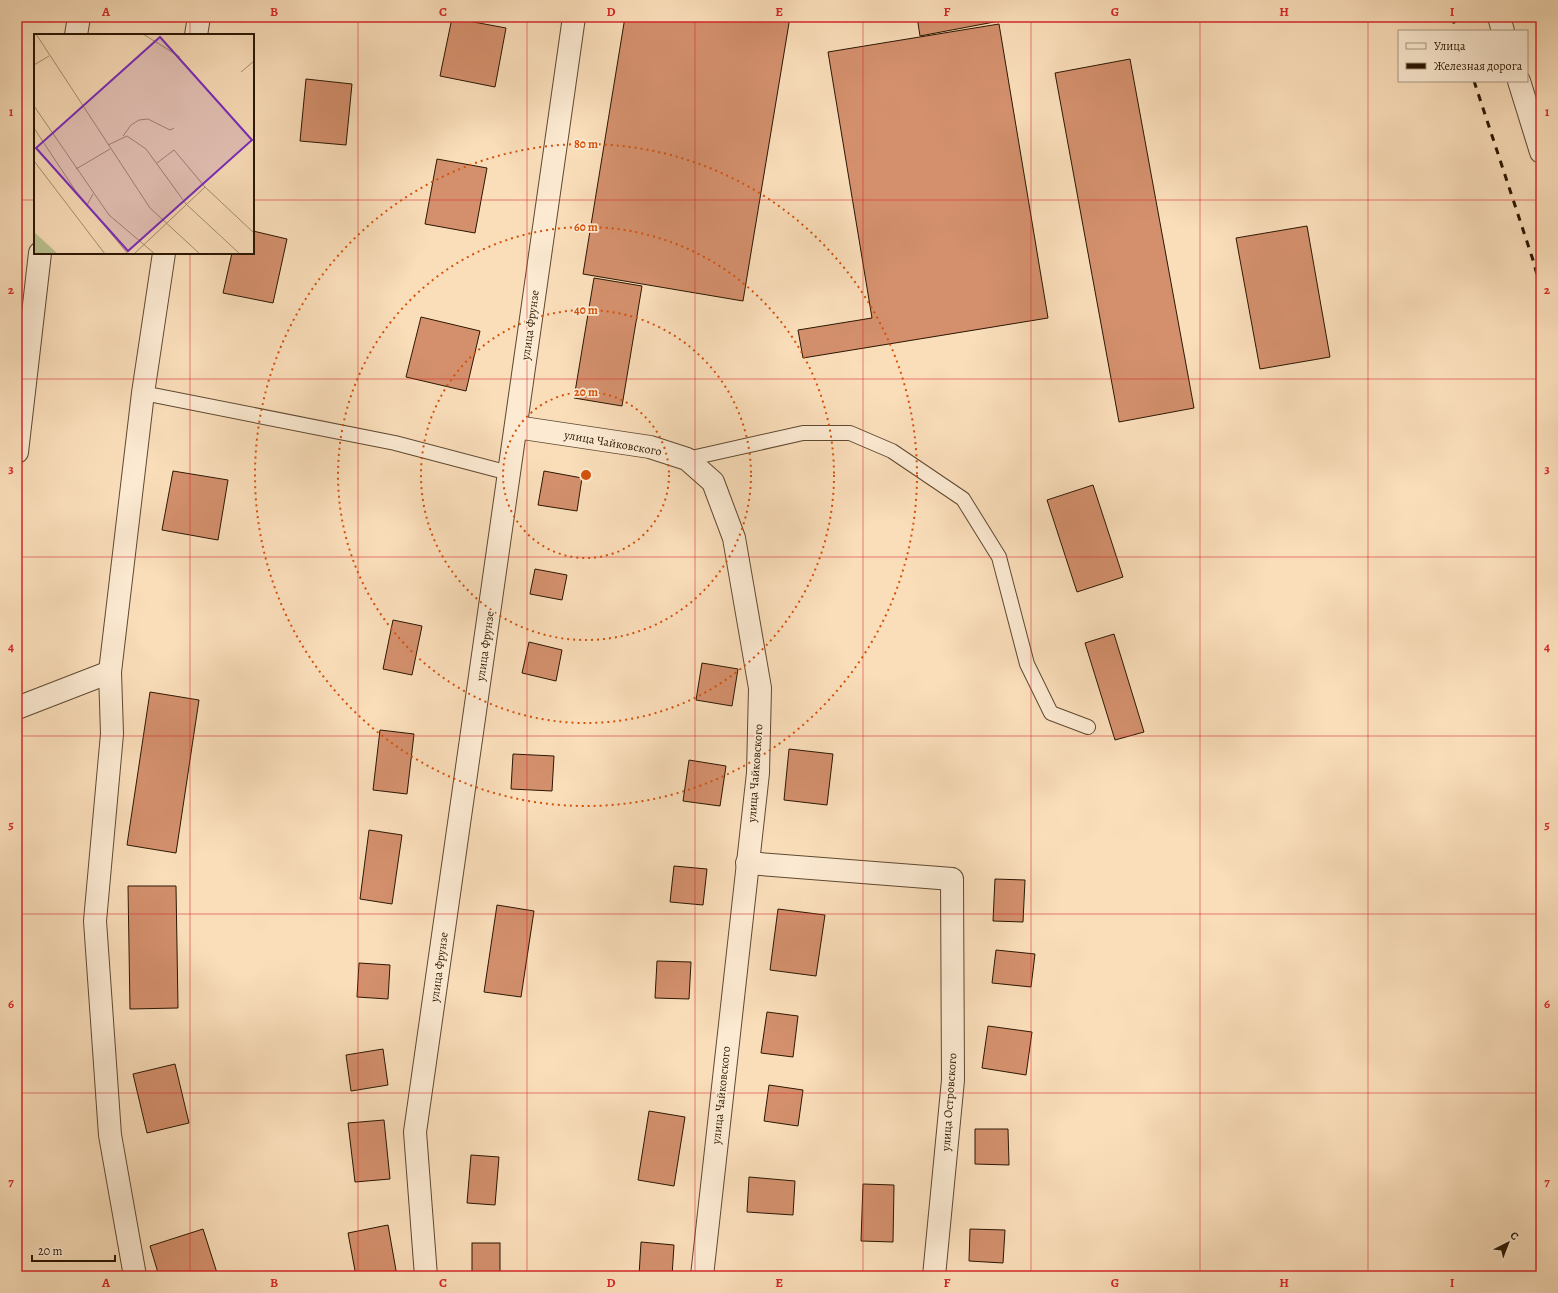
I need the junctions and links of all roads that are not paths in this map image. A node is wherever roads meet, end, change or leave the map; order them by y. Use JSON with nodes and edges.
{"nodes":[{"id":1,"x":80,"y":17,"type":"edge"},
{"id":2,"x":199,"y":17,"type":"edge"},
{"id":3,"x":574,"y":17,"type":"edge"},
{"id":4,"x":1499,"y":17,"type":"edge"},
{"id":5,"x":1503,"y":30,"type":"edge"},
{"id":6,"x":76,"y":34,"type":"edge"},
{"id":7,"x":196,"y":34,"type":"edge"},
{"id":8,"x":1519,"y":82,"type":"edge"},
{"id":9,"x":1541,"y":152,"type":"edge"},
{"id":10,"x":40,"y":254,"type":"edge"},
{"id":11,"x":164,"y":254,"type":"edge"},
{"id":12,"x":143,"y":393,"type":"junction"},
{"id":13,"x":516,"y":427,"type":"junction"},
{"id":14,"x":17,"y":452,"type":"edge"},
{"id":15,"x":686,"y":459,"type":"junction"},
{"id":16,"x":509,"y":472,"type":"junction"},
{"id":17,"x":110,"y":672,"type":"junction"},
{"id":18,"x":17,"y":708,"type":"edge"},
{"id":19,"x":1088,"y":727,"type":"dead end"},
{"id":20,"x":747,"y":863,"type":"junction"},
{"id":21,"x":136,"y":1276,"type":"edge"},
{"id":22,"x":426,"y":1276,"type":"edge"},
{"id":23,"x":702,"y":1276,"type":"edge"},
{"id":24,"x":934,"y":1276,"type":"edge"}],
"edges":[{"from":1,"to":6,"type":"street"},
{"from":2,"to":7,"type":"street"},
{"from":3,"to":13,"type":"street","name":"улица Фрунзе"},
{"from":4,"to":5,"type":"street"},
{"from":8,"to":9,"type":"street"},
{"from":10,"to":14,"type":"street"},
{"from":11,"to":12,"type":"street"},
{"from":12,"to":16,"type":"lane"},
{"from":12,"to":17,"type":"street"},
{"from":13,"to":15,"type":"street","name":"улица Чайковского"},
{"from":13,"to":16,"type":"street","name":"улица Фрунзе"},
{"from":15,"to":19,"type":"lane"},
{"from":15,"to":20,"type":"street","name":"улица Чайковского"},
{"from":16,"to":22,"type":"street","name":"улица Фрунзе"},
{"from":17,"to":18,"type":"street"},
{"from":17,"to":21,"type":"street"},
{"from":20,"to":23,"type":"street","name":"улица Чайковского"},
{"from":20,"to":24,"type":"street","name":"улица Островского"}]}
